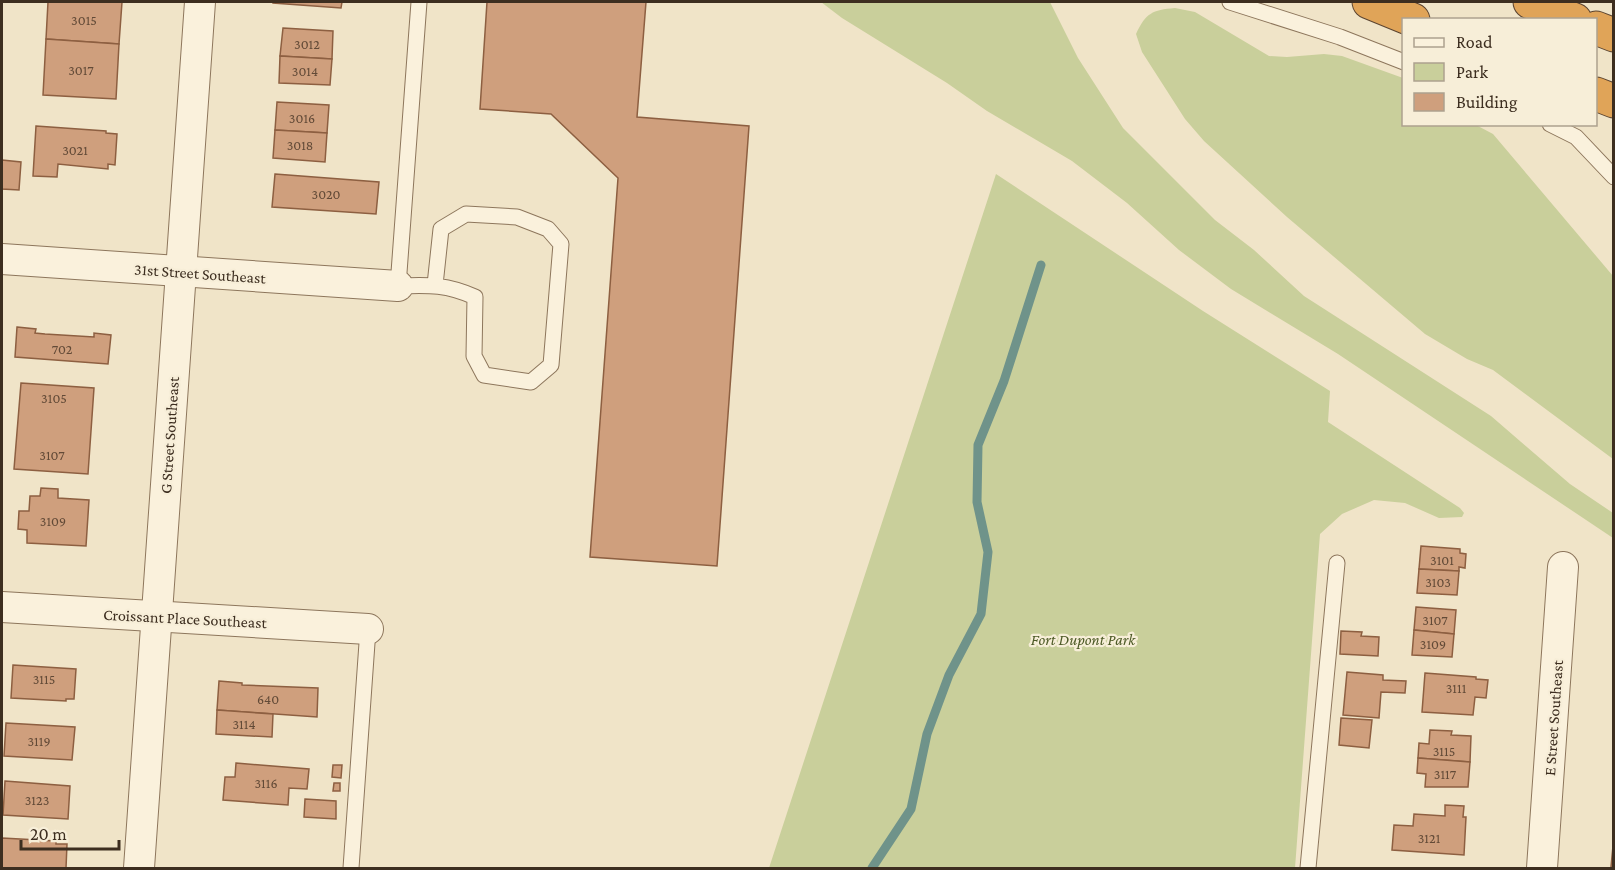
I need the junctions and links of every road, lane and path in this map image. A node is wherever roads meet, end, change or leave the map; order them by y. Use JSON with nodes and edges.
{"nodes":[{"id":1,"x":200,"y":2,"type":"edge"},
{"id":2,"x":419,"y":2,"type":"edge"},
{"id":3,"x":1230,"y":2,"type":"edge"},
{"id":4,"x":1369,"y":2,"type":"edge"},
{"id":5,"x":1530,"y":2,"type":"edge"},
{"id":6,"x":1408,"y":18,"type":"edge"},
{"id":7,"x":1570,"y":18,"type":"edge"},
{"id":8,"x":1597,"y":28,"type":"edge"},
{"id":9,"x":1614,"y":35,"type":"edge"},
{"id":10,"x":1402,"y":61,"type":"edge"},
{"id":11,"x":1597,"y":94,"type":"edge"},
{"id":12,"x":1614,"y":101,"type":"edge"},
{"id":13,"x":1554,"y":126,"type":"edge"},
{"id":14,"x":1614,"y":177,"type":"edge"},
{"id":15,"x":2,"y":259,"type":"edge"},
{"id":16,"x":181,"y":272,"type":"junction"},
{"id":17,"x":435,"y":285,"type":"junction"},
{"id":18,"x":398,"y":286,"type":"junction"},
{"id":19,"x":1337,"y":563,"type":"dead end"},
{"id":20,"x":1563,"y":567,"type":"dead end"},
{"id":21,"x":2,"y":607,"type":"edge"},
{"id":22,"x":157,"y":616,"type":"junction"},
{"id":23,"x":368,"y":629,"type":"joint"},
{"id":24,"x":139,"y":868,"type":"edge"},
{"id":25,"x":351,"y":868,"type":"edge"},
{"id":26,"x":1308,"y":868,"type":"edge"},
{"id":27,"x":1542,"y":868,"type":"edge"}],
"edges":[{"from":1,"to":16,"type":"street","name":"G Street Southeast"},
{"from":2,"to":18,"type":"lane"},
{"from":3,"to":10,"type":"lane"},
{"from":4,"to":6,"type":"highway"},
{"from":5,"to":7,"type":"highway"},
{"from":8,"to":9,"type":"highway"},
{"from":11,"to":12,"type":"highway"},
{"from":13,"to":14,"type":"lane"},
{"from":15,"to":16,"type":"street","name":"31st Street Southeast"},
{"from":16,"to":18,"type":"street","name":"31st Street Southeast"},
{"from":16,"to":22,"type":"street","name":"G Street Southeast"},
{"from":17,"to":17,"type":"lane"},
{"from":17,"to":18,"type":"lane"},
{"from":19,"to":26,"type":"lane"},
{"from":20,"to":27,"type":"street","name":"E Street Southeast"},
{"from":21,"to":22,"type":"street","name":"Croissant Place Southeast"},
{"from":22,"to":23,"type":"street","name":"Croissant Place Southeast"},
{"from":22,"to":24,"type":"street","name":"G Street Southeast"},
{"from":23,"to":25,"type":"lane"}]}
